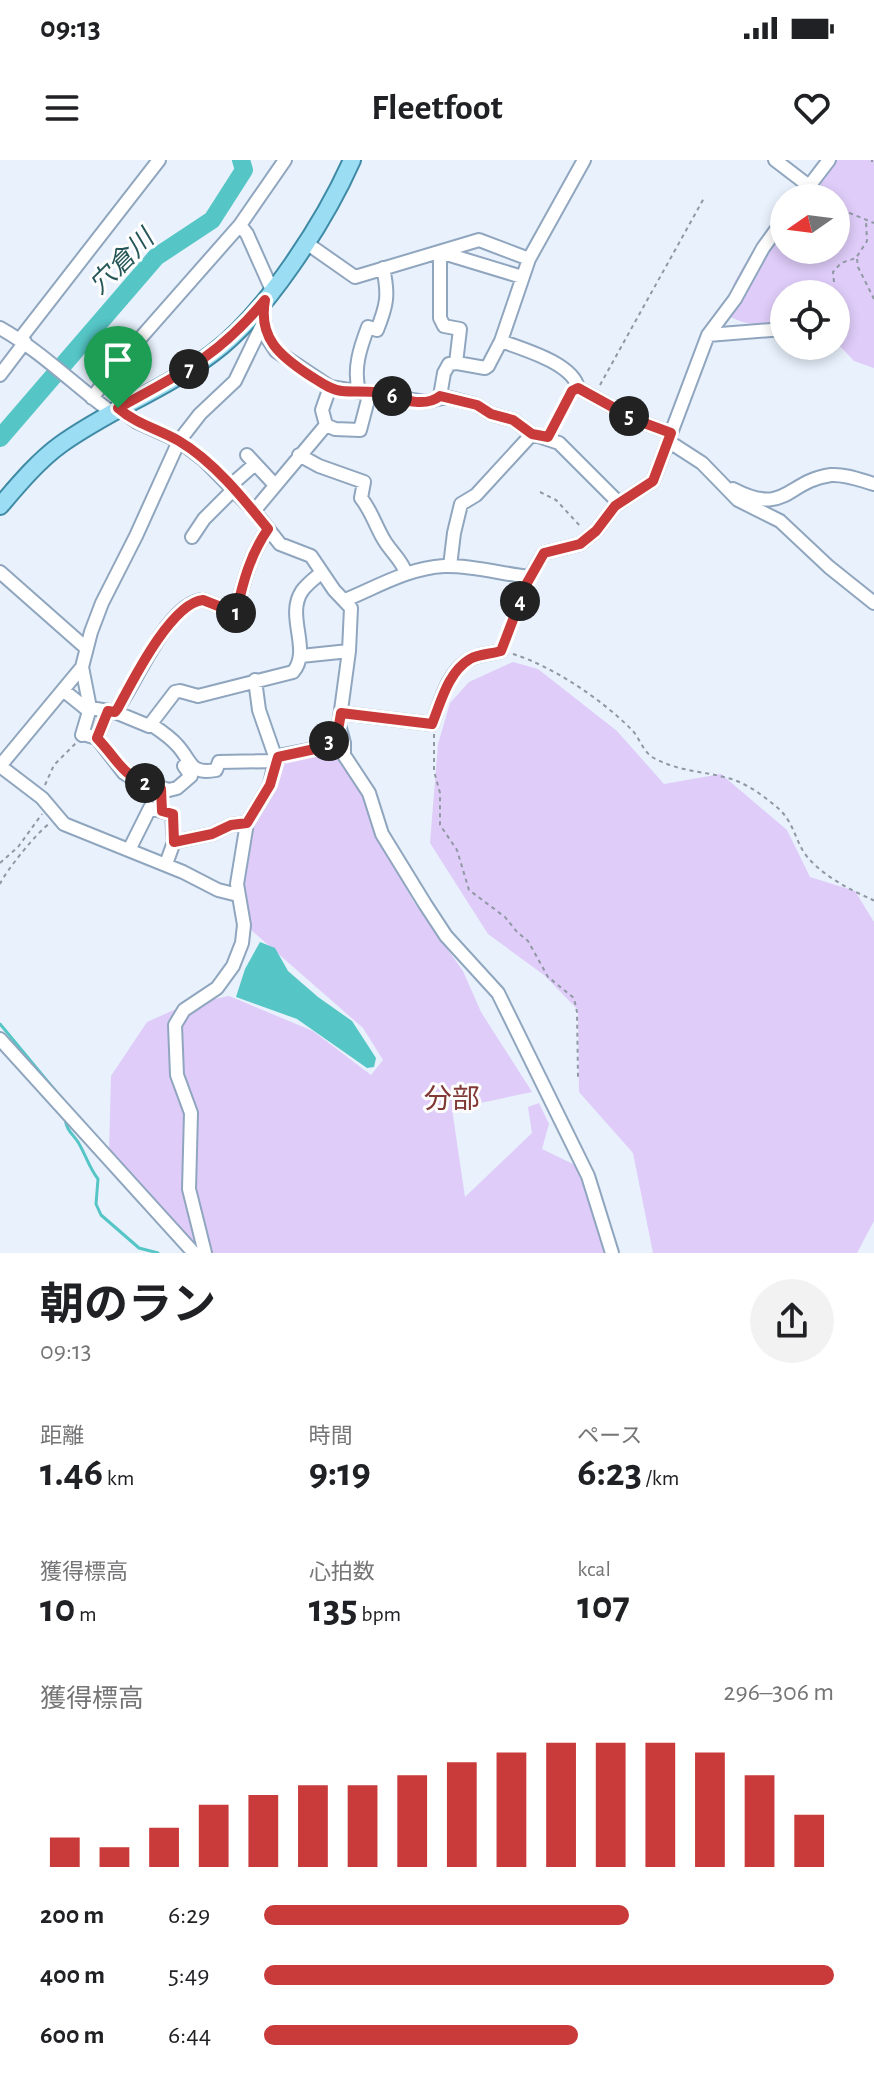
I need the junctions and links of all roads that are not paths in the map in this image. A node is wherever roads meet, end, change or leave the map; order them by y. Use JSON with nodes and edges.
{"nodes":[{"id":1,"x":159,"y":160,"type":"edge"},
{"id":2,"x":285,"y":160,"type":"edge"},
{"id":3,"x":352,"y":160,"type":"edge"},
{"id":4,"x":584,"y":160,"type":"edge"},
{"id":5,"x":775,"y":160,"type":"edge"},
{"id":6,"x":829,"y":160,"type":"edge"},
{"id":7,"x":806,"y":184,"type":"edge"},
{"id":8,"x":811,"y":184,"type":"edge"},
{"id":9,"x":240,"y":225,"type":"junction"},
{"id":10,"x":770,"y":238,"type":"edge"},
{"id":11,"x":305,"y":242,"type":"junction"},
{"id":12,"x":440,"y":252,"type":"junction"},
{"id":13,"x":529,"y":259,"type":"junction"},
{"id":14,"x":383,"y":268,"type":"junction"},
{"id":15,"x":522,"y":277,"type":"junction"},
{"id":16,"x":268,"y":295,"type":"junction"},
{"id":17,"x":264,"y":321,"type":"junction"},
{"id":18,"x":0,"y":328,"type":"edge"},
{"id":19,"x":770,"y":330,"type":"edge"},
{"id":20,"x":708,"y":335,"type":"junction"},
{"id":21,"x":501,"y":341,"type":"junction"},
{"id":22,"x":25,"y":342,"type":"junction"},
{"id":23,"x":456,"y":363,"type":"junction"},
{"id":24,"x":0,"y":375,"type":"edge"},
{"id":25,"x":330,"y":387,"type":"junction"},
{"id":26,"x":364,"y":392,"type":"junction"},
{"id":27,"x":89,"y":396,"type":"junction"},
{"id":28,"x":440,"y":396,"type":"junction"},
{"id":29,"x":114,"y":410,"type":"junction"},
{"id":30,"x":326,"y":425,"type":"junction"},
{"id":31,"x":532,"y":434,"type":"junction"},
{"id":32,"x":670,"y":437,"type":"junction"},
{"id":33,"x":179,"y":441,"type":"junction"},
{"id":34,"x":299,"y":455,"type":"junction"},
{"id":35,"x":723,"y":484,"type":"junction"},
{"id":36,"x":874,"y":484,"type":"edge"},
{"id":37,"x":275,"y":485,"type":"junction"},
{"id":38,"x":232,"y":488,"type":"junction"},
{"id":39,"x":619,"y":503,"type":"junction"},
{"id":40,"x":0,"y":506,"type":"edge"},
{"id":41,"x":254,"y":511,"type":"junction"},
{"id":42,"x":268,"y":529,"type":"junction"},
{"id":43,"x":192,"y":537,"type":"dead end"},
{"id":44,"x":450,"y":566,"type":"junction"},
{"id":45,"x":0,"y":572,"type":"edge"},
{"id":46,"x":321,"y":573,"type":"junction"},
{"id":47,"x":406,"y":573,"type":"junction"},
{"id":48,"x":345,"y":600,"type":"junction"},
{"id":49,"x":874,"y":603,"type":"edge"},
{"id":50,"x":86,"y":648,"type":"junction"},
{"id":51,"x":349,"y":651,"type":"junction"},
{"id":52,"x":501,"y":651,"type":"road end"},
{"id":53,"x":301,"y":656,"type":"junction"},
{"id":54,"x":82,"y":667,"type":"junction"},
{"id":55,"x":255,"y":680,"type":"junction"},
{"id":56,"x":63,"y":690,"type":"junction"},
{"id":57,"x":89,"y":710,"type":"junction"},
{"id":58,"x":112,"y":712,"type":"junction"},
{"id":59,"x":340,"y":719,"type":"junction"},
{"id":60,"x":152,"y":725,"type":"junction"},
{"id":61,"x":97,"y":738,"type":"junction"},
{"id":62,"x":275,"y":760,"type":"junction"},
{"id":63,"x":0,"y":766,"type":"edge"},
{"id":64,"x":184,"y":766,"type":"dead end"},
{"id":65,"x":161,"y":789,"type":"junction"},
{"id":66,"x":162,"y":811,"type":"junction"},
{"id":67,"x":247,"y":823,"type":"junction"},
{"id":68,"x":174,"y":842,"type":"junction"},
{"id":69,"x":129,"y":850,"type":"junction"},
{"id":70,"x":166,"y":864,"type":"junction"},
{"id":71,"x":238,"y":895,"type":"junction"},
{"id":72,"x":0,"y":1039,"type":"edge"},
{"id":73,"x":194,"y":1253,"type":"edge"},
{"id":74,"x":205,"y":1253,"type":"edge"},
{"id":75,"x":612,"y":1253,"type":"edge"}],
"edges":[{"from":1,"to":22,"type":"street"},
{"from":2,"to":9,"type":"street"},
{"from":3,"to":11,"type":"main road"},
{"from":4,"to":13,"type":"street"},
{"from":5,"to":7,"type":"street"},
{"from":6,"to":8,"type":"street"},
{"from":9,"to":16,"type":"street"},
{"from":9,"to":27,"type":"street"},
{"from":10,"to":20,"type":"street"},
{"from":11,"to":14,"type":"street"},
{"from":11,"to":16,"type":"main road"},
{"from":12,"to":13,"type":"street"},
{"from":12,"to":14,"type":"street"},
{"from":12,"to":15,"type":"street"},
{"from":12,"to":23,"type":"street"},
{"from":13,"to":15,"type":"street"},
{"from":14,"to":26,"type":"street"},
{"from":15,"to":21,"type":"street"},
{"from":16,"to":17,"type":"street"},
{"from":16,"to":29,"type":"main road"},
{"from":17,"to":25,"type":"street"},
{"from":17,"to":33,"type":"street"},
{"from":18,"to":22,"type":"street"},
{"from":19,"to":20,"type":"street"},
{"from":20,"to":32,"type":"street"},
{"from":21,"to":23,"type":"street"},
{"from":21,"to":32,"type":"street"},
{"from":22,"to":24,"type":"street"},
{"from":22,"to":27,"type":"street"},
{"from":23,"to":28,"type":"street"},
{"from":25,"to":26,"type":"street"},
{"from":25,"to":30,"type":"street"},
{"from":26,"to":28,"type":"street"},
{"from":26,"to":30,"type":"street"},
{"from":27,"to":29,"type":"street"},
{"from":28,"to":31,"type":"street"},
{"from":29,"to":33,"type":"street"},
{"from":29,"to":40,"type":"main road"},
{"from":30,"to":34,"type":"street"},
{"from":31,"to":39,"type":"street"},
{"from":31,"to":44,"type":"street"},
{"from":32,"to":35,"type":"street"},
{"from":32,"to":39,"type":"street"},
{"from":33,"to":38,"type":"street"},
{"from":33,"to":50,"type":"street"},
{"from":34,"to":37,"type":"street"},
{"from":34,"to":47,"type":"street"},
{"from":35,"to":36,"type":"street"},
{"from":35,"to":49,"type":"street"},
{"from":37,"to":38,"type":"street"},
{"from":37,"to":41,"type":"street"},
{"from":38,"to":41,"type":"street"},
{"from":38,"to":43,"type":"street"},
{"from":39,"to":44,"type":"street"},
{"from":41,"to":42,"type":"street"},
{"from":42,"to":46,"type":"street"},
{"from":42,"to":58,"type":"street"},
{"from":44,"to":47,"type":"street"},
{"from":45,"to":50,"type":"street"},
{"from":46,"to":48,"type":"street"},
{"from":46,"to":53,"type":"street"},
{"from":47,"to":48,"type":"street"},
{"from":48,"to":51,"type":"street"},
{"from":50,"to":54,"type":"street"},
{"from":51,"to":53,"type":"street"},
{"from":51,"to":59,"type":"street"},
{"from":52,"to":59,"type":"street"},
{"from":53,"to":55,"type":"street"},
{"from":54,"to":56,"type":"street"},
{"from":54,"to":57,"type":"street"},
{"from":55,"to":60,"type":"street"},
{"from":55,"to":62,"type":"street"},
{"from":56,"to":57,"type":"street"},
{"from":56,"to":63,"type":"street"},
{"from":57,"to":58,"type":"street"},
{"from":57,"to":61,"type":"street"},
{"from":58,"to":60,"type":"street"},
{"from":58,"to":61,"type":"street"},
{"from":59,"to":62,"type":"street"},
{"from":59,"to":75,"type":"street"},
{"from":60,"to":62,"type":"street"},
{"from":61,"to":65,"type":"street"},
{"from":62,"to":67,"type":"street"},
{"from":63,"to":69,"type":"street"},
{"from":64,"to":65,"type":"street"},
{"from":65,"to":66,"type":"street"},
{"from":66,"to":68,"type":"street"},
{"from":66,"to":69,"type":"street"},
{"from":67,"to":68,"type":"street"},
{"from":67,"to":71,"type":"street"},
{"from":68,"to":70,"type":"street"},
{"from":69,"to":70,"type":"street"},
{"from":70,"to":71,"type":"street"},
{"from":71,"to":74,"type":"street"},
{"from":72,"to":73,"type":"street"}]}
